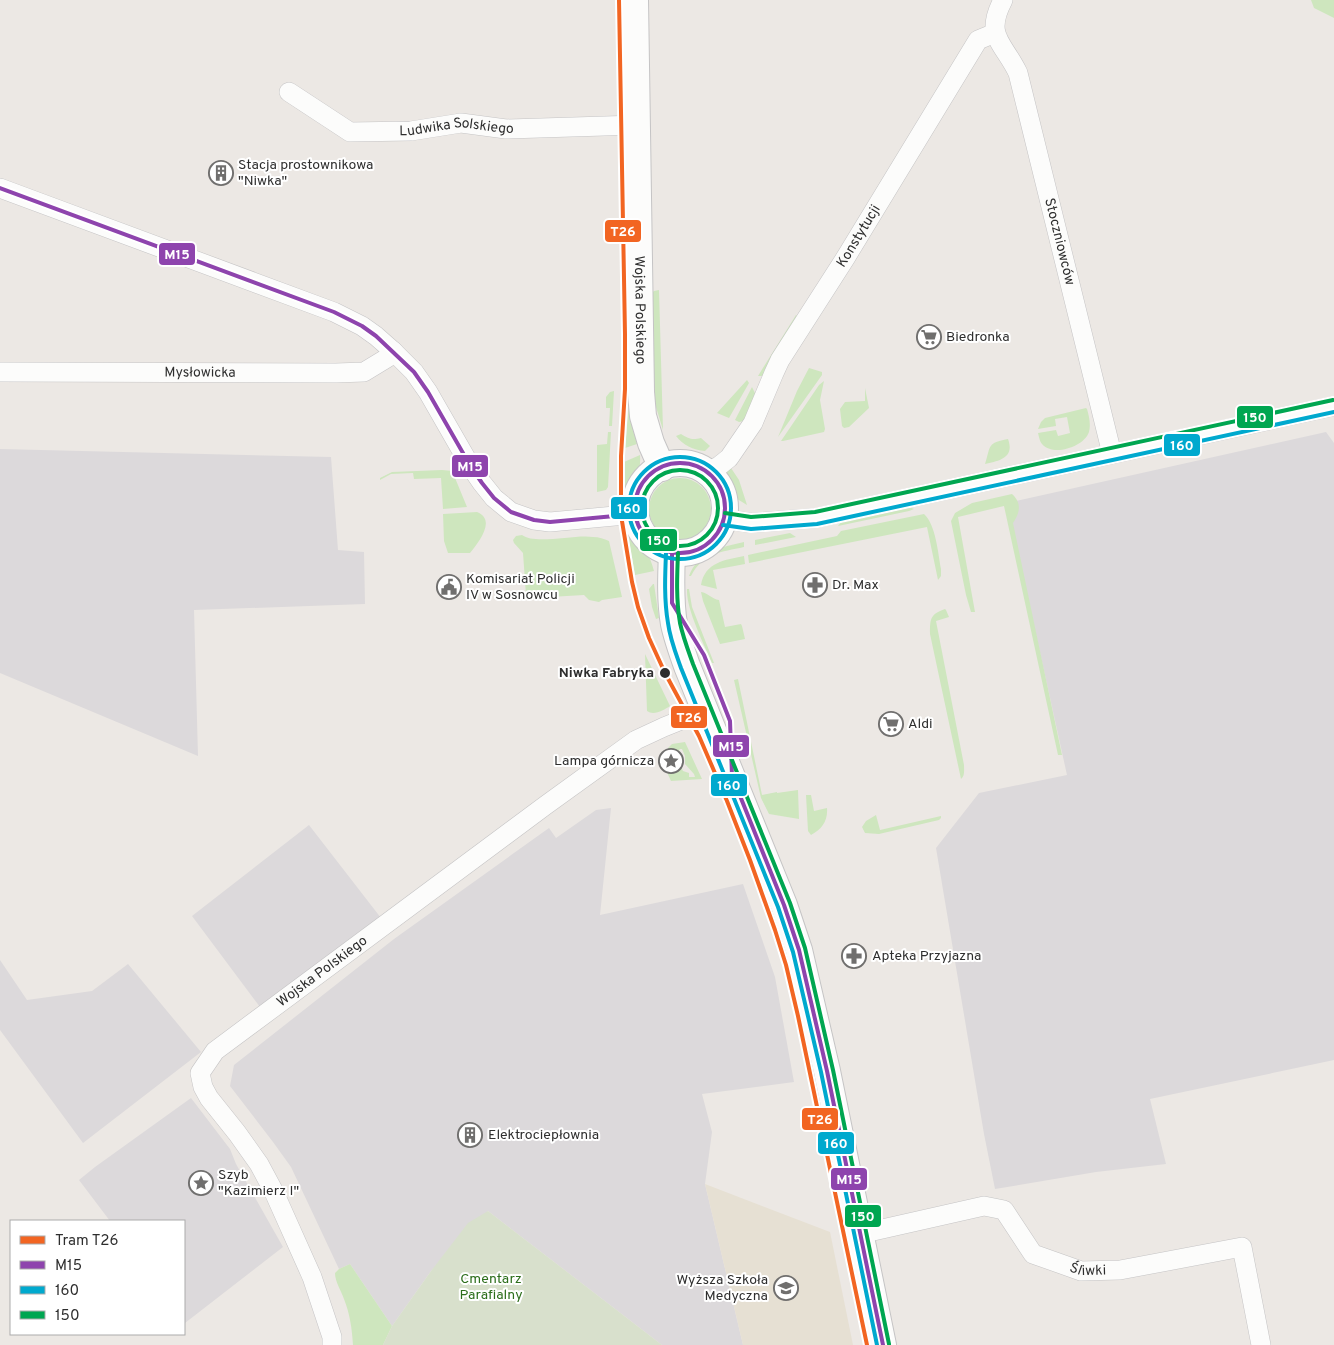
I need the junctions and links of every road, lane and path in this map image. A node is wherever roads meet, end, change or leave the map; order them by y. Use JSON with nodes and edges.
{"nodes":[{"id":1,"x":635,"y":0,"type":"edge"},
{"id":2,"x":1003,"y":0,"type":"edge"},
{"id":3,"x":995,"y":33,"type":"junction"},
{"id":4,"x":289,"y":92,"type":"dead end"},
{"id":5,"x":637,"y":125,"type":"junction"},
{"id":6,"x":0,"y":188,"type":"edge"},
{"id":7,"x":393,"y":351,"type":"junction"},
{"id":8,"x":0,"y":372,"type":"edge"},
{"id":9,"x":1334,"y":406,"type":"edge"},
{"id":10,"x":1112,"y":454,"type":"junction"},
{"id":11,"x":662,"y":468,"type":"junction"},
{"id":12,"x":707,"y":472,"type":"junction"},
{"id":13,"x":636,"y":514,"type":"junction"},
{"id":14,"x":724,"y":519,"type":"junction"},
{"id":15,"x":672,"y":553,"type":"junction"},
{"id":16,"x":706,"y":710,"type":"junction"},
{"id":17,"x":860,"y":1234,"type":"junction"},
{"id":18,"x":332,"y":1345,"type":"edge"},
{"id":19,"x":883,"y":1345,"type":"edge"},
{"id":20,"x":1261,"y":1345,"type":"edge"}],
"edges":[{"from":1,"to":5,"type":"main road","name":"Wojska Polskiego"},
{"from":2,"to":3,"type":"street"},
{"from":3,"to":10,"type":"street","name":"Stoczniowców"},
{"from":3,"to":12,"type":"street","name":"Konstytucji"},
{"from":4,"to":5,"type":"street","name":"Ludwika Solskiego"},
{"from":5,"to":11,"type":"main road","name":"Wojska Polskiego"},
{"from":6,"to":7,"type":"street"},
{"from":7,"to":8,"type":"street","name":"Mysłowicka"},
{"from":7,"to":13,"type":"street"},
{"from":9,"to":10,"type":"street"},
{"from":10,"to":14,"type":"street"},
{"from":11,"to":12,"type":"main road"},
{"from":11,"to":13,"type":"main road"},
{"from":12,"to":14,"type":"main road"},
{"from":13,"to":15,"type":"main road"},
{"from":14,"to":15,"type":"main road"},
{"from":15,"to":16,"type":"main road"},
{"from":16,"to":17,"type":"main road"},
{"from":16,"to":18,"type":"street","name":"Wojska Polskiego"},
{"from":17,"to":19,"type":"main road"},
{"from":17,"to":20,"type":"street","name":"Śliwki"}]}
